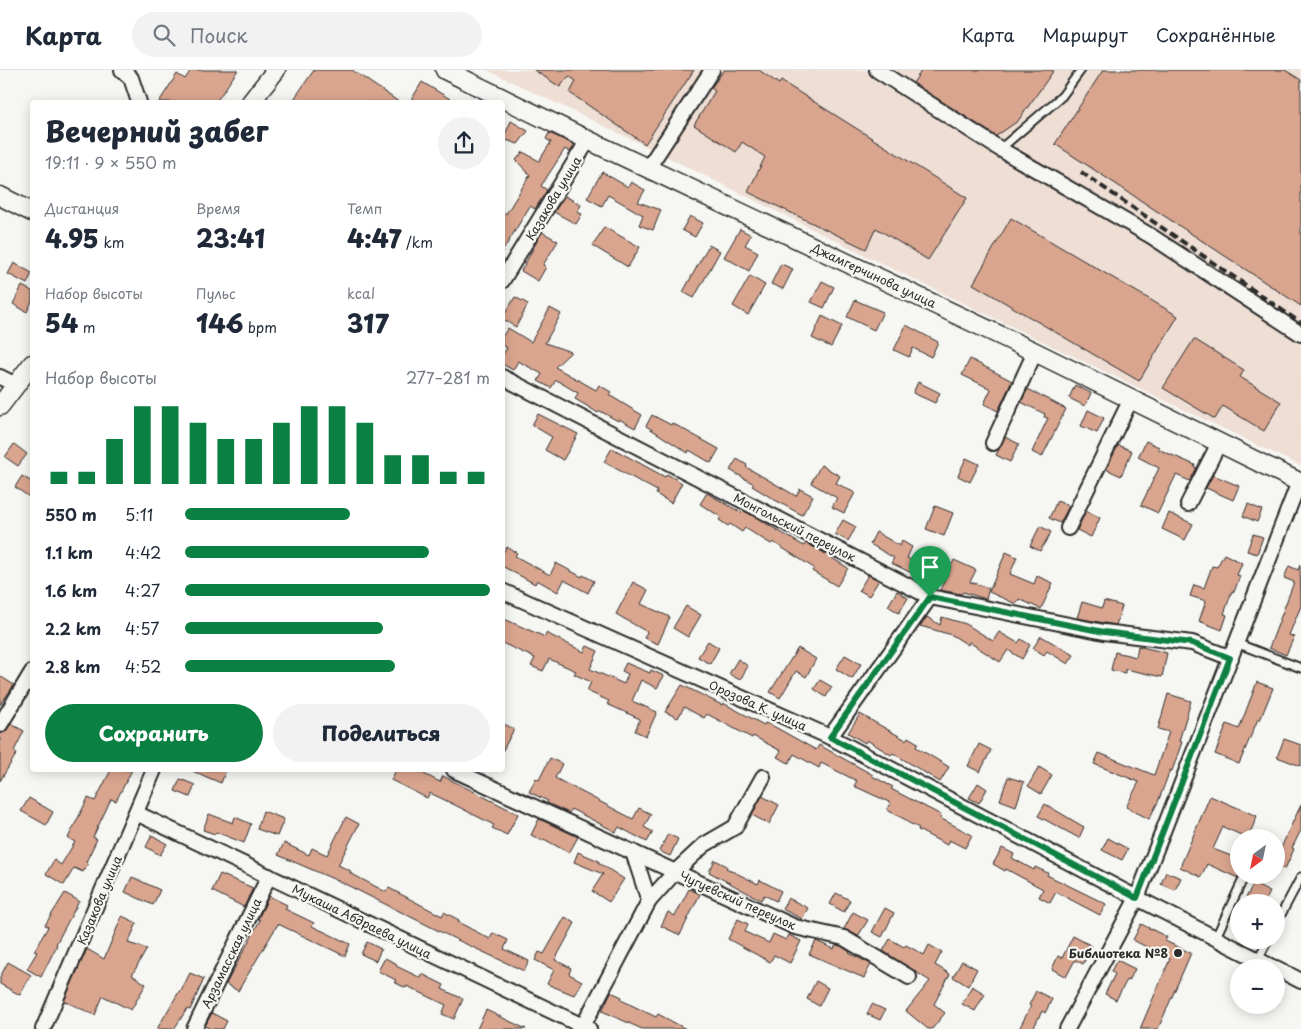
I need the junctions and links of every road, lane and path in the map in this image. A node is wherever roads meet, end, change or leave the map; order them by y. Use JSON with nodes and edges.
{"nodes":[{"id":1,"x":122,"y":70,"type":"edge"},
{"id":2,"x":276,"y":70,"type":"edge"},
{"id":3,"x":445,"y":70,"type":"edge"},
{"id":4,"x":712,"y":70,"type":"edge"},
{"id":5,"x":878,"y":70,"type":"edge"},
{"id":6,"x":1081,"y":70,"type":"edge"},
{"id":7,"x":138,"y":100,"type":"edge"},
{"id":8,"x":252,"y":100,"type":"edge"},
{"id":9,"x":588,"y":140,"type":"junction"},
{"id":10,"x":1000,"y":148,"type":"junction"},
{"id":11,"x":648,"y":168,"type":"junction"},
{"id":12,"x":0,"y":196,"type":"edge"},
{"id":13,"x":30,"y":211,"type":"edge"},
{"id":14,"x":505,"y":276,"type":"edge"},
{"id":15,"x":1301,"y":334,"type":"edge"},
{"id":16,"x":1036,"y":352,"type":"junction"},
{"id":17,"x":30,"y":367,"type":"edge"},
{"id":18,"x":0,"y":377,"type":"edge"},
{"id":19,"x":505,"y":379,"type":"edge"},
{"id":20,"x":16,"y":385,"type":"junction"},
{"id":21,"x":1131,"y":400,"type":"junction"},
{"id":22,"x":0,"y":406,"type":"edge"},
{"id":23,"x":993,"y":443,"type":"dead end"},
{"id":24,"x":1219,"y":443,"type":"junction"},
{"id":25,"x":1300,"y":483,"type":"edge"},
{"id":26,"x":1188,"y":504,"type":"dead end"},
{"id":27,"x":1068,"y":528,"type":"dead end"},
{"id":28,"x":505,"y":592,"type":"edge"},
{"id":29,"x":930,"y":597,"type":"junction"},
{"id":30,"x":1236,"y":643,"type":"junction"},
{"id":31,"x":1230,"y":658,"type":"junction"},
{"id":32,"x":1301,"y":668,"type":"edge"},
{"id":33,"x":30,"y":675,"type":"edge"},
{"id":34,"x":0,"y":725,"type":"edge"},
{"id":35,"x":830,"y":737,"type":"junction"},
{"id":36,"x":153,"y":772,"type":"edge"},
{"id":37,"x":458,"y":772,"type":"edge"},
{"id":38,"x":764,"y":777,"type":"dead end"},
{"id":39,"x":136,"y":813,"type":"junction"},
{"id":40,"x":633,"y":852,"type":"junction"},
{"id":41,"x":675,"y":872,"type":"junction"},
{"id":42,"x":268,"y":876,"type":"junction"},
{"id":43,"x":1301,"y":877,"type":"edge"},
{"id":44,"x":1241,"y":884,"type":"edge"},
{"id":45,"x":1137,"y":898,"type":"junction"},
{"id":46,"x":649,"y":901,"type":"junction"},
{"id":47,"x":1285,"y":907,"type":"edge"},
{"id":48,"x":1216,"y":937,"type":"junction"},
{"id":49,"x":1263,"y":949,"type":"edge"},
{"id":50,"x":1258,"y":959,"type":"joint"},
{"id":51,"x":1285,"y":973,"type":"edge"},
{"id":52,"x":909,"y":977,"type":"dead end"},
{"id":53,"x":1301,"y":981,"type":"edge"},
{"id":54,"x":586,"y":1028,"type":"edge"},
{"id":55,"x":42,"y":1029,"type":"edge"},
{"id":56,"x":194,"y":1029,"type":"edge"},
{"id":57,"x":1067,"y":1029,"type":"edge"}],
"edges":[{"from":1,"to":7,"type":"street"},
{"from":2,"to":8,"type":"street"},
{"from":3,"to":9,"type":"street","name":"Джамгерчинова улица"},
{"from":4,"to":11,"type":"street"},
{"from":5,"to":10,"type":"street"},
{"from":6,"to":10,"type":"lane"},
{"from":9,"to":11,"type":"street","name":"Джамгерчинова улица"},
{"from":9,"to":14,"type":"street","name":"Казакова улица"},
{"from":10,"to":15,"type":"street"},
{"from":11,"to":16,"type":"street","name":"Джамгерчинова улица"},
{"from":12,"to":13,"type":"street"},
{"from":16,"to":21,"type":"street","name":"Джамгерчинова улица"},
{"from":16,"to":23,"type":"street"},
{"from":17,"to":20,"type":"street"},
{"from":18,"to":20,"type":"street"},
{"from":19,"to":29,"type":"street","name":"Монгольский переулок"},
{"from":20,"to":22,"type":"street"},
{"from":21,"to":24,"type":"street","name":"Джамгерчинова улица"},
{"from":21,"to":27,"type":"street"},
{"from":24,"to":25,"type":"street","name":"Джамгерчинова улица"},
{"from":24,"to":26,"type":"street"},
{"from":25,"to":30,"type":"street"},
{"from":28,"to":35,"type":"street","name":"Орозова К. улица"},
{"from":29,"to":31,"type":"street","name":"Монгольский переулок"},
{"from":29,"to":35,"type":"street"},
{"from":30,"to":31,"type":"street"},
{"from":30,"to":32,"type":"lane"},
{"from":31,"to":45,"type":"street"},
{"from":33,"to":34,"type":"street"},
{"from":35,"to":45,"type":"street","name":"Орозова К. улица"},
{"from":36,"to":39,"type":"street","name":"Казакова улица"},
{"from":37,"to":40,"type":"street","name":"Чугуевский переулок"},
{"from":38,"to":41,"type":"street"},
{"from":39,"to":42,"type":"street","name":"Мукаша Абдраева улица"},
{"from":39,"to":55,"type":"street","name":"Казакова улица"},
{"from":40,"to":41,"type":"street","name":"Чугуевский переулок"},
{"from":40,"to":46,"type":"street"},
{"from":41,"to":46,"type":"street","name":"Чугуевский переулок"},
{"from":41,"to":52,"type":"street","name":"Чугуевский переулок"},
{"from":42,"to":54,"type":"street","name":"Мукаша Абдраева улица"},
{"from":42,"to":56,"type":"street","name":"Арзамасская улица"},
{"from":43,"to":47,"type":"lane"},
{"from":44,"to":48,"type":"lane"},
{"from":45,"to":48,"type":"street","name":"Орозова К. улица"},
{"from":45,"to":57,"type":"street"},
{"from":46,"to":54,"type":"street","name":"Чугуевский переулок"},
{"from":48,"to":50,"type":"street","name":"Орозова К. улица"},
{"from":49,"to":50,"type":"lane"},
{"from":51,"to":53,"type":"street","name":"Орозова К. улица"}]}
